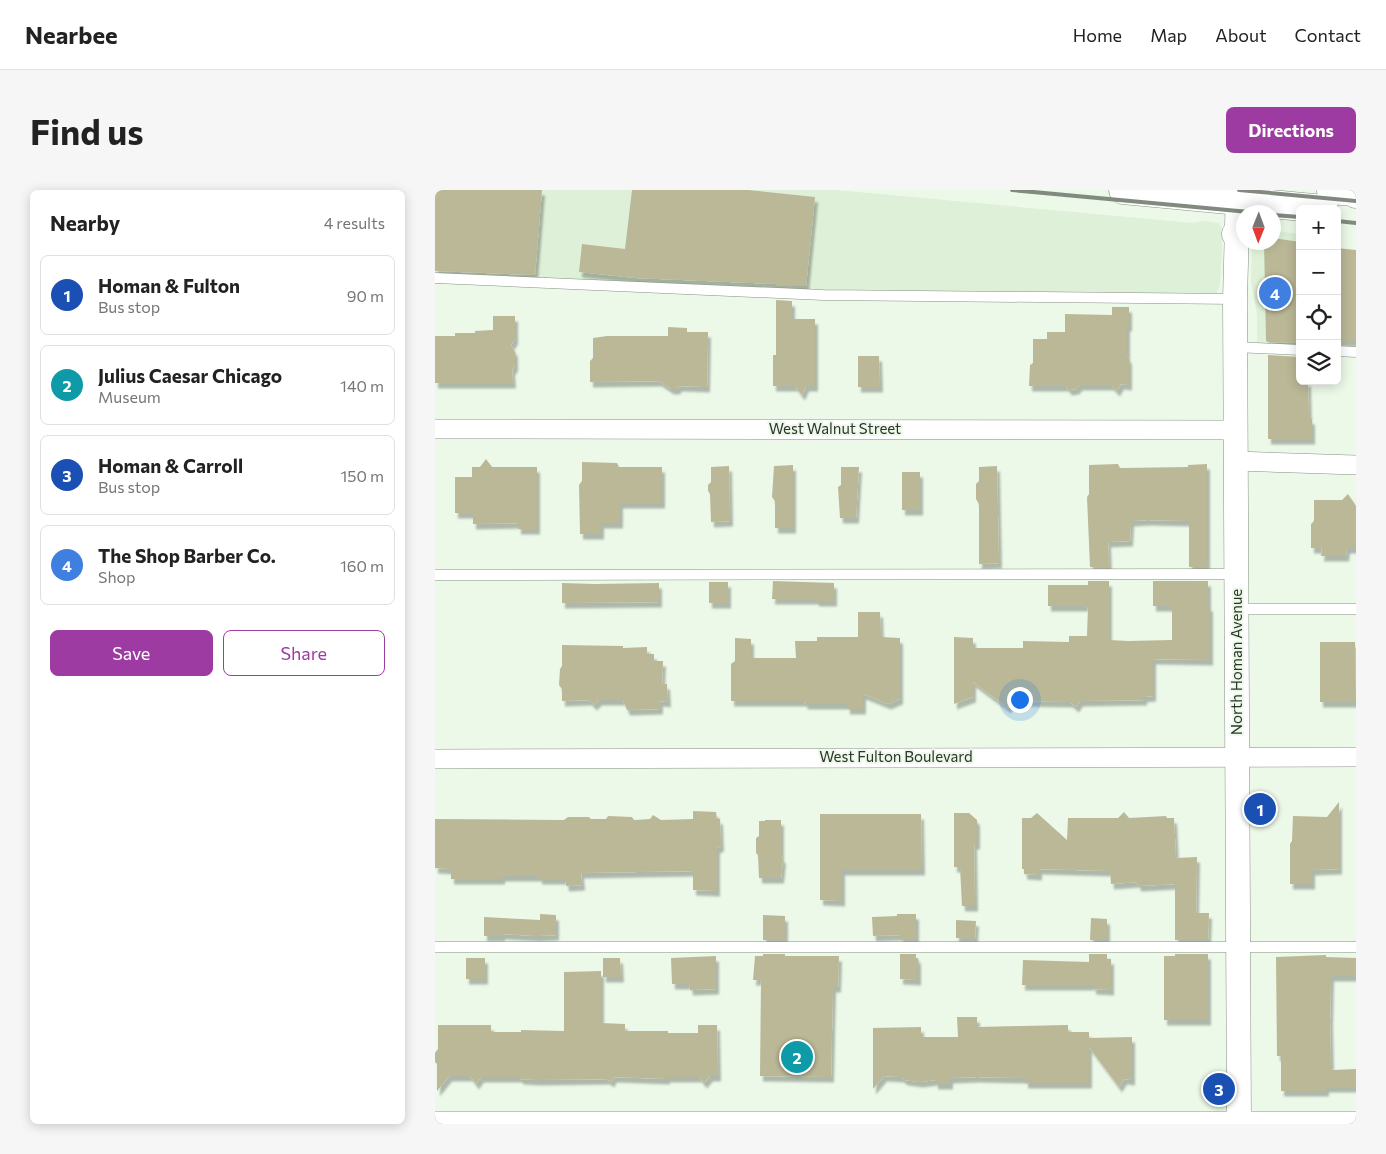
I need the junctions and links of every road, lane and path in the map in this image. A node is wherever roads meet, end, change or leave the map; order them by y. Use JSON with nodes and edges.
{"nodes":[{"id":1,"x":1113,"y":190,"type":"edge"},
{"id":2,"x":1123,"y":190,"type":"edge"},
{"id":3,"x":1331,"y":190,"type":"edge"},
{"id":4,"x":1191,"y":193,"type":"edge"},
{"id":5,"x":1356,"y":194,"type":"edge"},
{"id":6,"x":1281,"y":209,"type":"edge"},
{"id":7,"x":1296,"y":209,"type":"edge"},
{"id":8,"x":1341,"y":210,"type":"edge"},
{"id":9,"x":1356,"y":212,"type":"edge"},
{"id":10,"x":1236,"y":214,"type":"edge"},
{"id":11,"x":1236,"y":215,"type":"edge"},
{"id":12,"x":1237,"y":250,"type":"edge"},
{"id":13,"x":435,"y":278,"type":"edge"},
{"id":14,"x":1235,"y":299,"type":"junction"},
{"id":15,"x":1235,"y":347,"type":"junction"},
{"id":16,"x":1296,"y":350,"type":"edge"},
{"id":17,"x":1341,"y":351,"type":"edge"},
{"id":18,"x":1356,"y":352,"type":"edge"},
{"id":19,"x":435,"y":429,"type":"edge"},
{"id":20,"x":1236,"y":430,"type":"junction"},
{"id":21,"x":1236,"y":461,"type":"junction"},
{"id":22,"x":1356,"y":465,"type":"edge"},
{"id":23,"x":1237,"y":574,"type":"junction"},
{"id":24,"x":435,"y":575,"type":"edge"},
{"id":25,"x":1237,"y":609,"type":"junction"},
{"id":26,"x":1356,"y":609,"type":"edge"},
{"id":27,"x":1237,"y":756,"type":"junction"},
{"id":28,"x":1356,"y":757,"type":"edge"},
{"id":29,"x":435,"y":759,"type":"edge"},
{"id":30,"x":435,"y":947,"type":"edge"},
{"id":31,"x":1238,"y":947,"type":"junction"},
{"id":32,"x":1356,"y":947,"type":"edge"},
{"id":33,"x":435,"y":1120,"type":"edge"},
{"id":34,"x":1356,"y":1121,"type":"edge"},
{"id":35,"x":1239,"y":1122,"type":"edge"}],
"edges":[{"from":1,"to":11,"type":"main road"},
{"from":2,"to":4,"type":"main road"},
{"from":3,"to":5,"type":"main road"},
{"from":4,"to":10,"type":"main road"},
{"from":6,"to":7,"type":"main road"},
{"from":8,"to":9,"type":"main road"},
{"from":12,"to":14,"type":"street","name":"North Homan Avenue"},
{"from":13,"to":14,"type":"lane"},
{"from":14,"to":15,"type":"street","name":"North Homan Avenue"},
{"from":15,"to":16,"type":"lane"},
{"from":15,"to":20,"type":"street","name":"North Homan Avenue"},
{"from":17,"to":18,"type":"lane"},
{"from":19,"to":20,"type":"street","name":"West Walnut Street"},
{"from":20,"to":21,"type":"street","name":"North Homan Avenue"},
{"from":21,"to":22,"type":"street"},
{"from":21,"to":23,"type":"street","name":"North Homan Avenue"},
{"from":23,"to":24,"type":"lane"},
{"from":23,"to":25,"type":"street","name":"North Homan Avenue"},
{"from":25,"to":26,"type":"lane"},
{"from":25,"to":27,"type":"street","name":"North Homan Avenue"},
{"from":27,"to":28,"type":"street","name":"West Fulton Boulevard"},
{"from":27,"to":29,"type":"street","name":"West Fulton Boulevard"},
{"from":27,"to":31,"type":"street","name":"North Homan Avenue"},
{"from":30,"to":31,"type":"lane"},
{"from":31,"to":32,"type":"lane"},
{"from":31,"to":35,"type":"street","name":"North Homan Avenue"},
{"from":33,"to":35,"type":"street"},
{"from":34,"to":35,"type":"street"}]}
